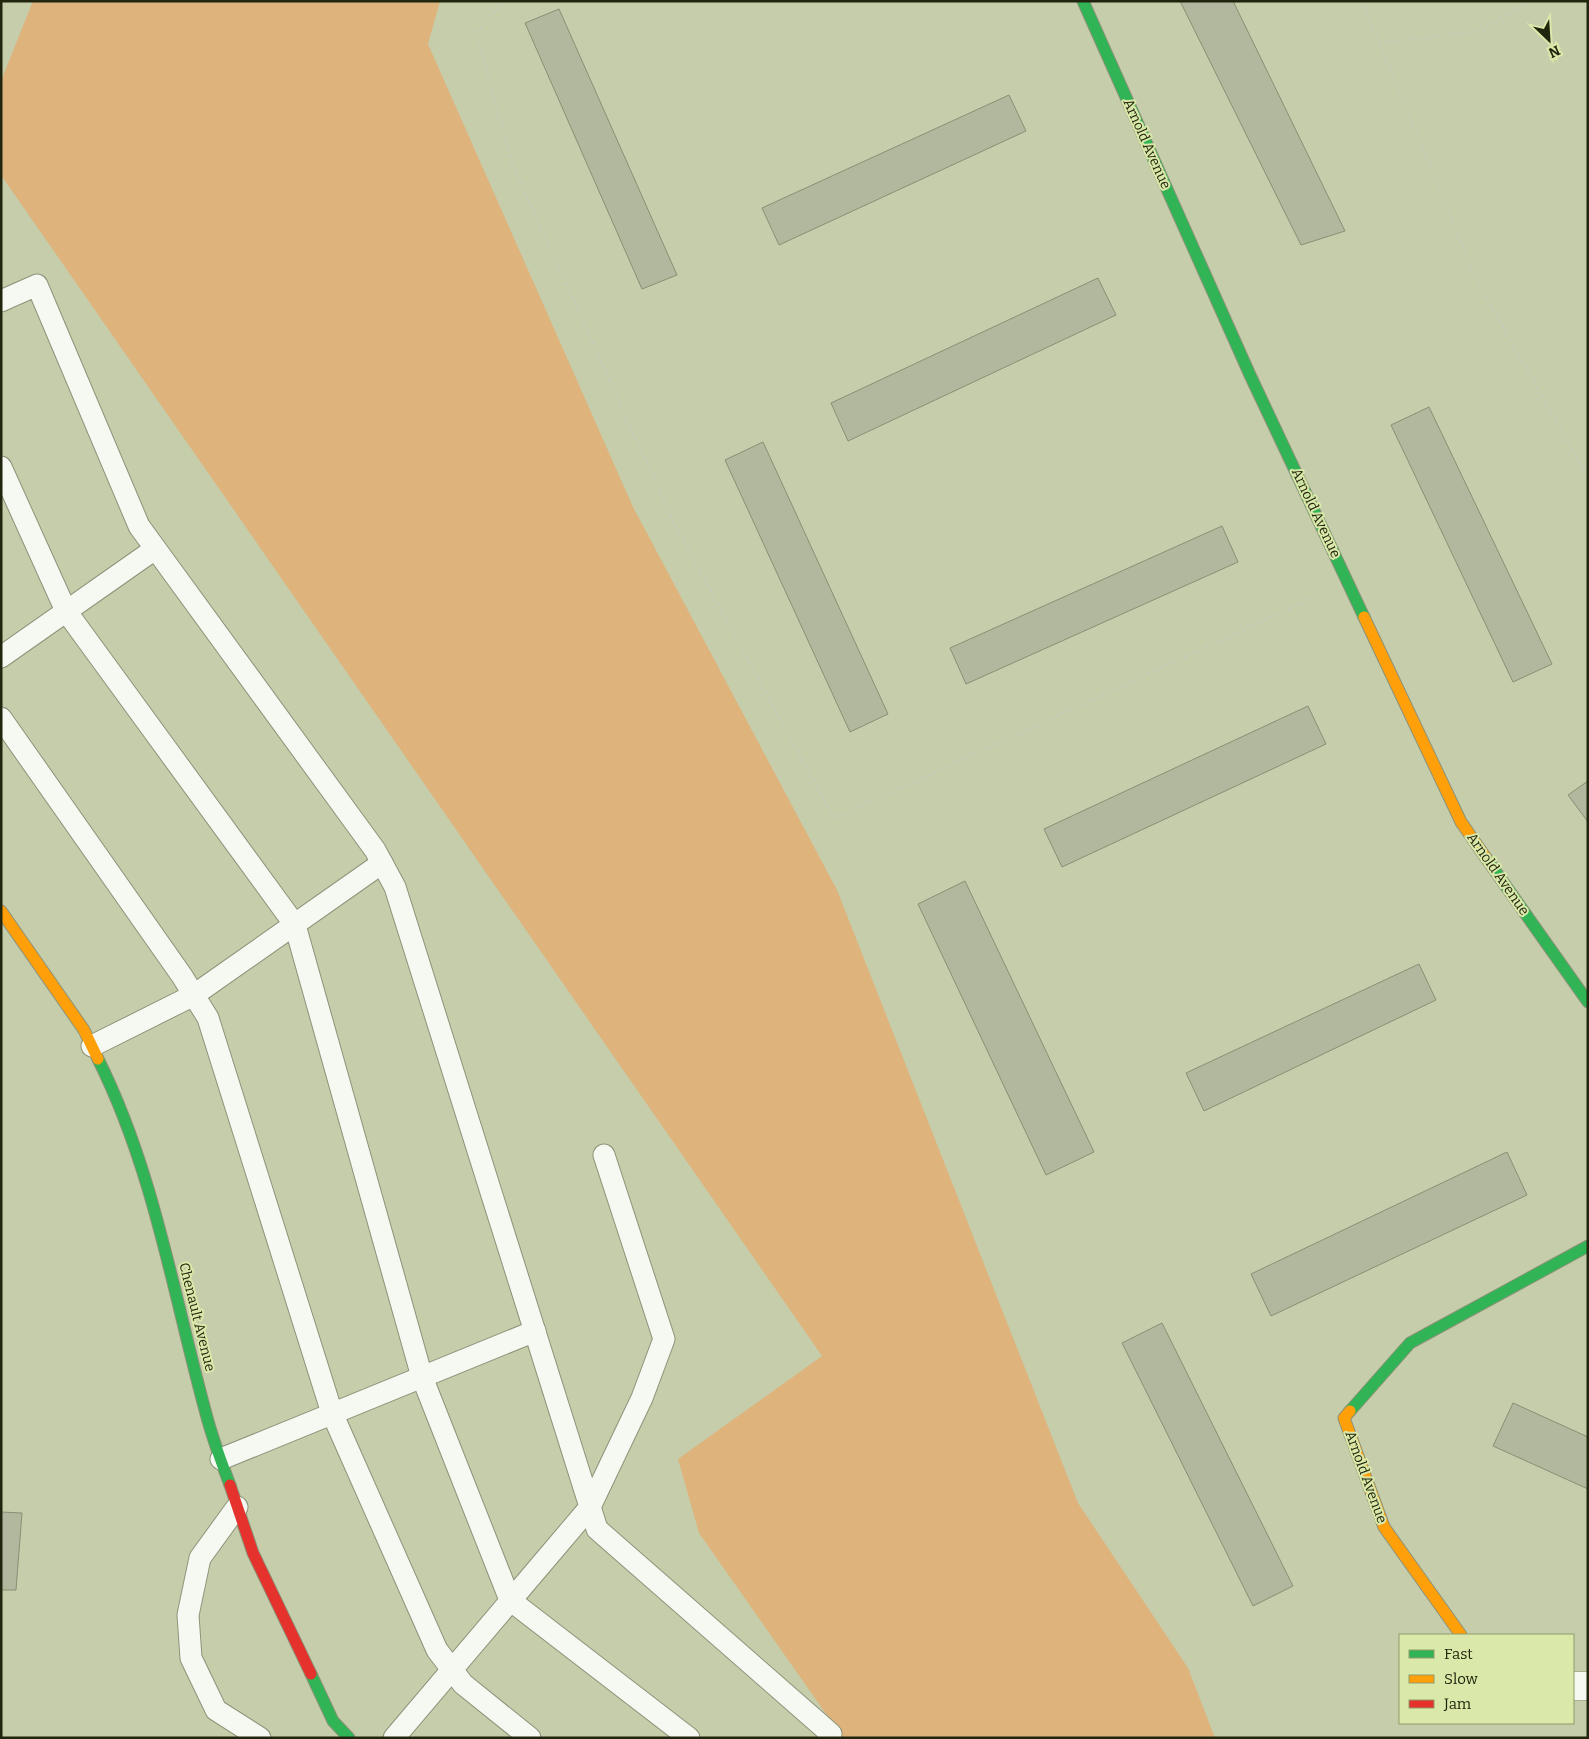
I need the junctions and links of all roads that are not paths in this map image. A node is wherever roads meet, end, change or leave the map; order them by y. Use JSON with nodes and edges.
{"nodes":[{"id":1,"x":1083,"y":1,"type":"edge"},
{"id":2,"x":1,"y":301,"type":"edge"},
{"id":3,"x":1,"y":467,"type":"edge"},
{"id":4,"x":154,"y":549,"type":"junction"},
{"id":5,"x":66,"y":611,"type":"junction"},
{"id":6,"x":1,"y":656,"type":"edge"},
{"id":7,"x":1,"y":718,"type":"edge"},
{"id":8,"x":382,"y":863,"type":"junction"},
{"id":9,"x":1,"y":911,"type":"edge"},
{"id":10,"x":295,"y":925,"type":"junction"},
{"id":11,"x":194,"y":995,"type":"junction"},
{"id":12,"x":1588,"y":1002,"type":"edge"},
{"id":13,"x":92,"y":1046,"type":"junction"},
{"id":14,"x":604,"y":1155,"type":"dead end"},
{"id":15,"x":1588,"y":1246,"type":"edge"},
{"id":16,"x":536,"y":1332,"type":"junction"},
{"id":17,"x":422,"y":1377,"type":"junction"},
{"id":18,"x":332,"y":1413,"type":"junction"},
{"id":19,"x":221,"y":1459,"type":"junction"},
{"id":20,"x":590,"y":1507,"type":"junction"},
{"id":21,"x":237,"y":1508,"type":"junction"},
{"id":22,"x":510,"y":1600,"type":"junction"},
{"id":23,"x":1460,"y":1634,"type":"edge"},
{"id":24,"x":452,"y":1669,"type":"junction"},
{"id":25,"x":1574,"y":1686,"type":"edge"},
{"id":26,"x":1588,"y":1686,"type":"edge"},
{"id":27,"x":260,"y":1738,"type":"edge"},
{"id":28,"x":348,"y":1738,"type":"edge"},
{"id":29,"x":394,"y":1738,"type":"edge"},
{"id":30,"x":530,"y":1738,"type":"edge"},
{"id":31,"x":689,"y":1738,"type":"edge"},
{"id":32,"x":828,"y":1738,"type":"edge"}],
"edges":[{"from":1,"to":12,"type":"street","name":"Arnold Avenue"},
{"from":2,"to":4,"type":"lane"},
{"from":3,"to":5,"type":"lane"},
{"from":4,"to":5,"type":"lane"},
{"from":4,"to":8,"type":"lane"},
{"from":5,"to":6,"type":"lane"},
{"from":5,"to":10,"type":"lane"},
{"from":7,"to":11,"type":"lane"},
{"from":8,"to":10,"type":"lane"},
{"from":8,"to":16,"type":"lane"},
{"from":9,"to":13,"type":"street","name":"Chenault Avenue"},
{"from":10,"to":11,"type":"lane"},
{"from":10,"to":17,"type":"lane"},
{"from":11,"to":13,"type":"lane"},
{"from":11,"to":18,"type":"lane"},
{"from":13,"to":19,"type":"street","name":"Chenault Avenue"},
{"from":14,"to":20,"type":"lane"},
{"from":15,"to":23,"type":"street","name":"Arnold Avenue"},
{"from":16,"to":17,"type":"lane"},
{"from":16,"to":20,"type":"lane"},
{"from":17,"to":18,"type":"lane"},
{"from":17,"to":22,"type":"lane"},
{"from":18,"to":19,"type":"lane"},
{"from":18,"to":24,"type":"lane"},
{"from":19,"to":21,"type":"street","name":"Chenault Avenue"},
{"from":20,"to":22,"type":"lane"},
{"from":20,"to":32,"type":"lane"},
{"from":21,"to":27,"type":"lane"},
{"from":21,"to":28,"type":"street","name":"Chenault Avenue"},
{"from":22,"to":24,"type":"lane"},
{"from":22,"to":31,"type":"lane"},
{"from":24,"to":29,"type":"lane"},
{"from":24,"to":30,"type":"lane"},
{"from":25,"to":26,"type":"street"}]}
